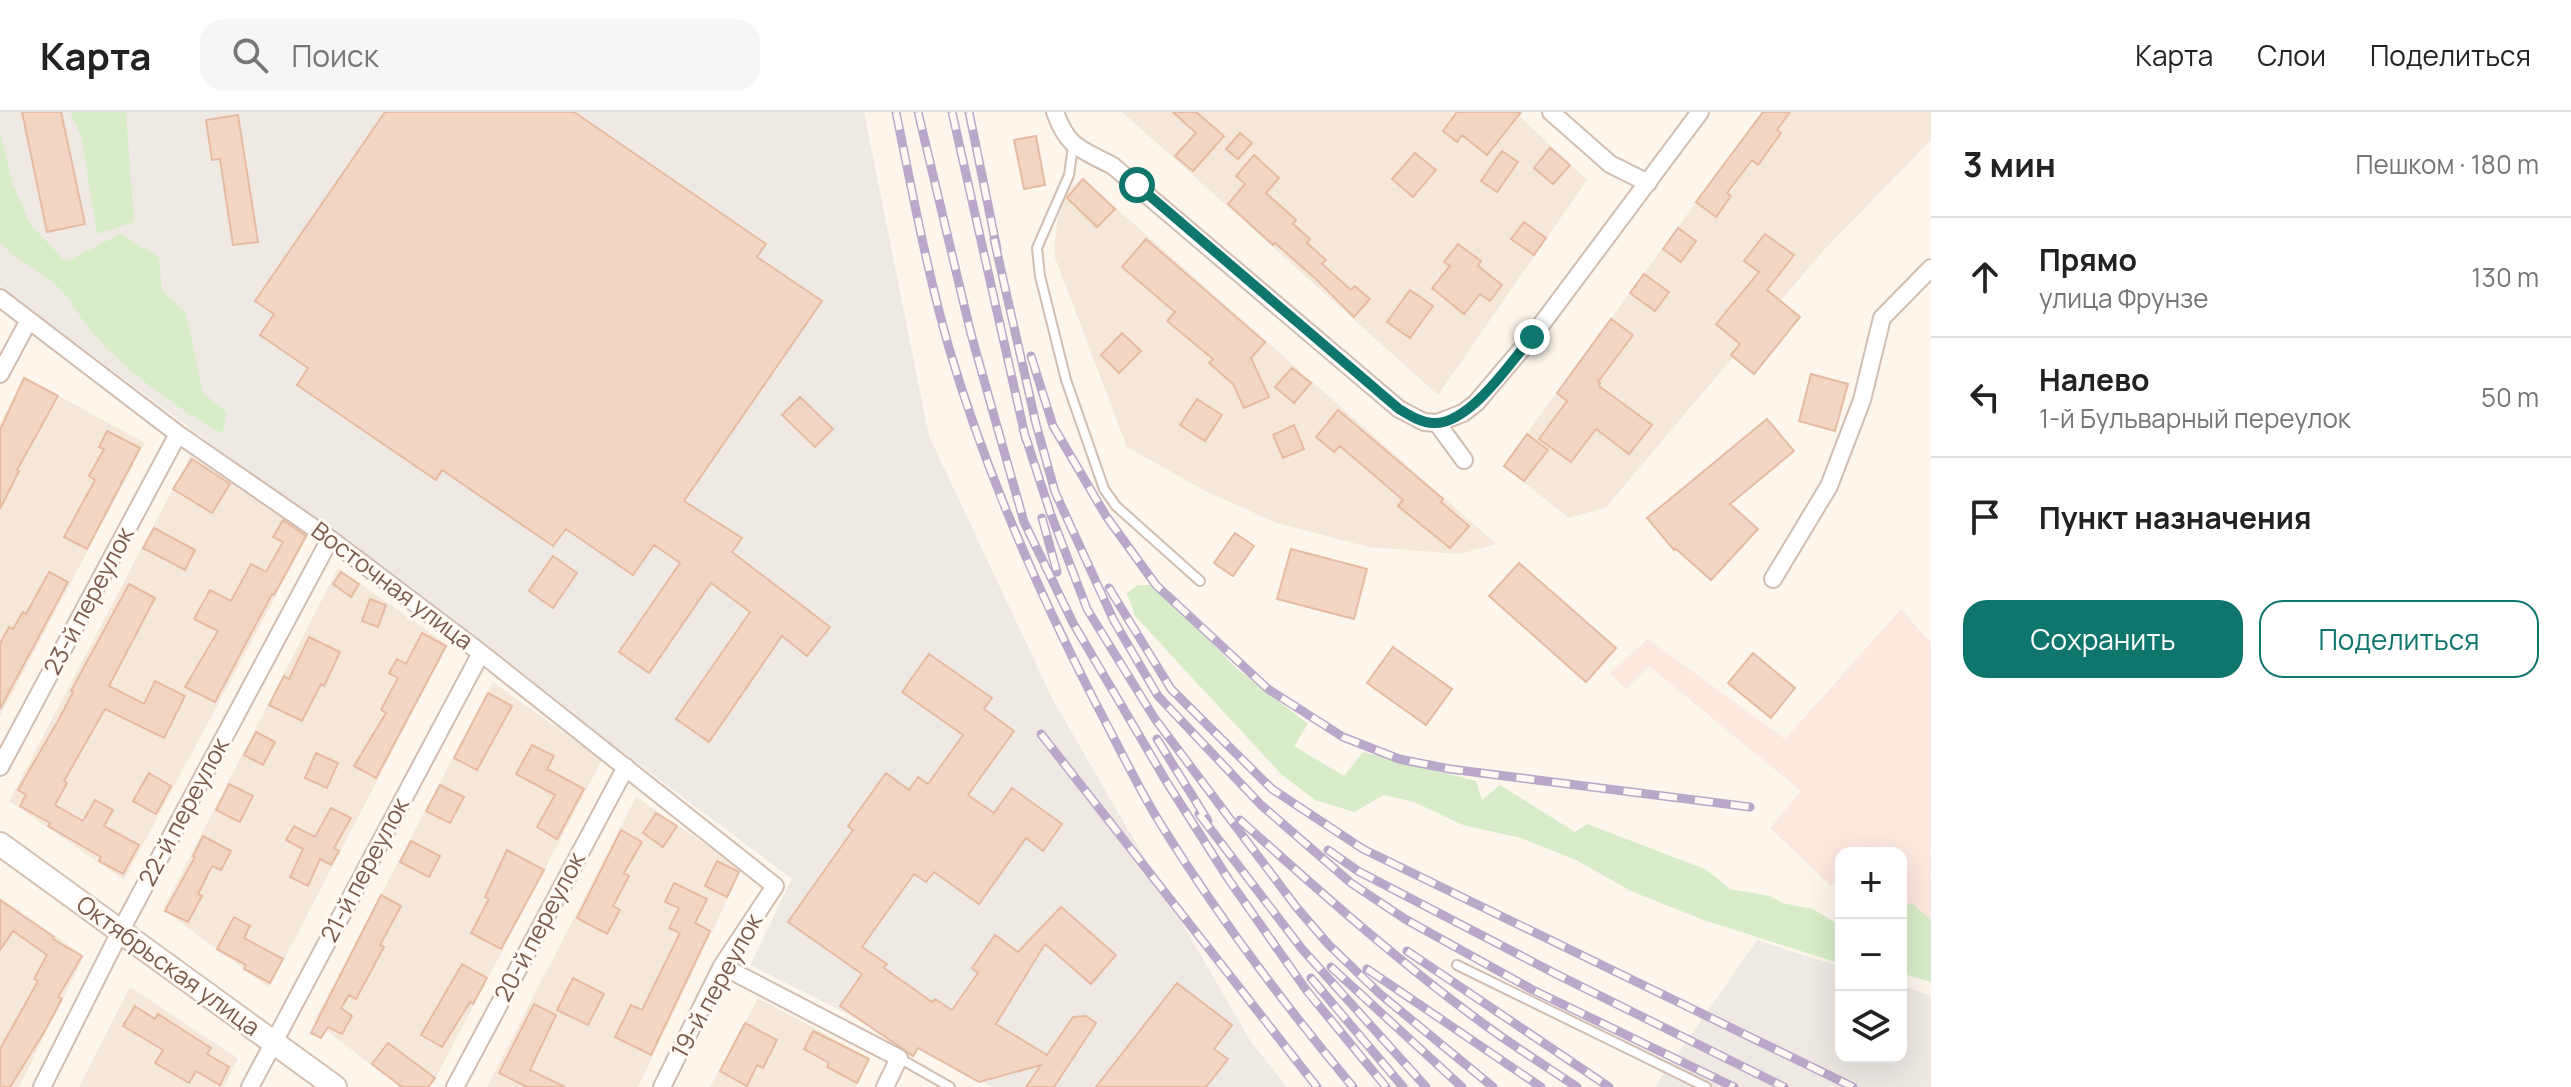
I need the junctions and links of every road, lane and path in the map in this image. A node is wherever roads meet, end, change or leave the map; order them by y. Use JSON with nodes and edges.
{"nodes":[{"id":1,"x":1055,"y":112,"type":"edge"},
{"id":2,"x":1551,"y":112,"type":"edge"},
{"id":3,"x":1700,"y":112,"type":"edge"},
{"id":4,"x":1073,"y":146,"type":"junction"},
{"id":5,"x":1648,"y":183,"type":"junction"},
{"id":6,"x":1931,"y":268,"type":"edge"},
{"id":7,"x":0,"y":298,"type":"edge"},
{"id":8,"x":28,"y":322,"type":"junction"},
{"id":9,"x":0,"y":374,"type":"edge"},
{"id":10,"x":1437,"y":423,"type":"junction"},
{"id":11,"x":178,"y":434,"type":"junction"},
{"id":12,"x":1464,"y":460,"type":"dead end"},
{"id":13,"x":330,"y":539,"type":"junction"},
{"id":14,"x":1773,"y":579,"type":"dead end"},
{"id":15,"x":1200,"y":581,"type":"dead end"},
{"id":16,"x":481,"y":653,"type":"junction"},
{"id":17,"x":0,"y":767,"type":"edge"},
{"id":18,"x":626,"y":767,"type":"junction"},
{"id":19,"x":0,"y":844,"type":"edge"},
{"id":20,"x":775,"y":886,"type":"joint"},
{"id":21,"x":120,"y":932,"type":"junction"},
{"id":22,"x":1457,"y":965,"type":"dead end"},
{"id":23,"x":722,"y":966,"type":"junction"},
{"id":24,"x":273,"y":1041,"type":"junction"},
{"id":25,"x":899,"y":1058,"type":"junction"},
{"id":26,"x":42,"y":1087,"type":"edge"},
{"id":27,"x":250,"y":1087,"type":"edge"},
{"id":28,"x":335,"y":1087,"type":"edge"},
{"id":29,"x":455,"y":1087,"type":"edge"},
{"id":30,"x":662,"y":1087,"type":"edge"},
{"id":31,"x":885,"y":1087,"type":"edge"},
{"id":32,"x":950,"y":1087,"type":"edge"},
{"id":33,"x":1706,"y":1087,"type":"edge"}],
"edges":[{"from":1,"to":4,"type":"street"},
{"from":2,"to":5,"type":"street"},
{"from":3,"to":5,"type":"street"},
{"from":4,"to":10,"type":"street"},
{"from":4,"to":15,"type":"lane"},
{"from":5,"to":10,"type":"street"},
{"from":6,"to":14,"type":"street"},
{"from":7,"to":8,"type":"street","name":"Восточная улица"},
{"from":8,"to":9,"type":"street"},
{"from":8,"to":11,"type":"street","name":"Восточная улица"},
{"from":10,"to":12,"type":"street"},
{"from":11,"to":13,"type":"street","name":"Восточная улица"},
{"from":11,"to":17,"type":"street","name":"23-й переулок"},
{"from":13,"to":16,"type":"street","name":"Восточная улица"},
{"from":13,"to":21,"type":"street","name":"22-й переулок"},
{"from":16,"to":18,"type":"street","name":"Восточная улица"},
{"from":16,"to":24,"type":"street","name":"21-й переулок"},
{"from":18,"to":20,"type":"street","name":"Восточная улица"},
{"from":18,"to":29,"type":"street","name":"20-й переулок"},
{"from":19,"to":21,"type":"street","name":"Октябрьская улица"},
{"from":20,"to":23,"type":"street","name":"19-й переулок"},
{"from":21,"to":24,"type":"street","name":"Октябрьская улица"},
{"from":21,"to":26,"type":"street","name":"22-й переулок"},
{"from":22,"to":33,"type":"lane"},
{"from":23,"to":25,"type":"street"},
{"from":23,"to":30,"type":"street","name":"19-й переулок"},
{"from":24,"to":27,"type":"street","name":"21-й переулок"},
{"from":24,"to":28,"type":"street","name":"Октябрьская улица"},
{"from":25,"to":31,"type":"street"},
{"from":25,"to":32,"type":"lane"}]}
